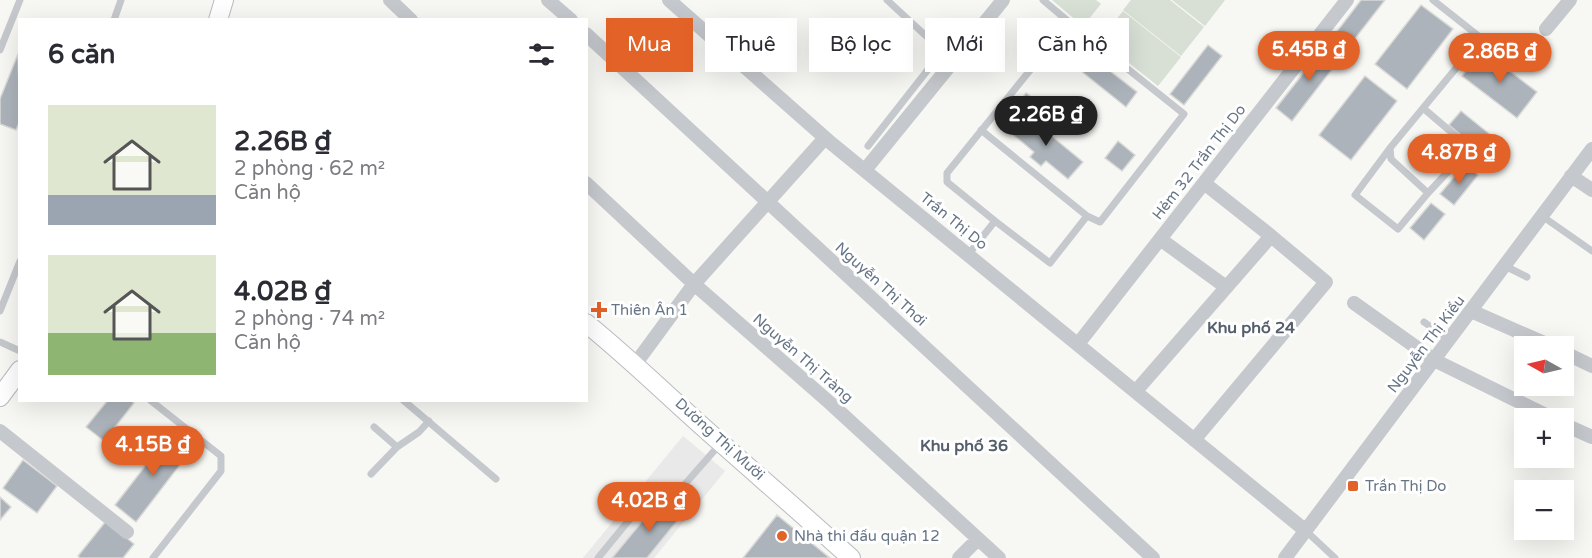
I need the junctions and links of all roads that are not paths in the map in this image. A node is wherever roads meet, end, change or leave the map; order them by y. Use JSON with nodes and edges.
{"nodes":[{"id":1,"x":20,"y":0,"type":"edge"},
{"id":2,"x":121,"y":0,"type":"edge"},
{"id":3,"x":224,"y":0,"type":"edge"},
{"id":4,"x":390,"y":0,"type":"edge"},
{"id":5,"x":548,"y":0,"type":"edge"},
{"id":6,"x":669,"y":0,"type":"edge"},
{"id":7,"x":887,"y":0,"type":"edge"},
{"id":8,"x":1003,"y":0,"type":"edge"},
{"id":9,"x":1043,"y":0,"type":"edge"},
{"id":10,"x":1347,"y":0,"type":"edge"},
{"id":11,"x":1433,"y":0,"type":"edge"},
{"id":12,"x":1569,"y":0,"type":"edge"},
{"id":13,"x":115,"y":18,"type":"edge"},
{"id":14,"x":220,"y":18,"type":"edge"},
{"id":15,"x":409,"y":18,"type":"edge"},
{"id":16,"x":569,"y":18,"type":"edge"},
{"id":17,"x":1065,"y":18,"type":"edge"},
{"id":18,"x":1546,"y":29,"type":"dead end"},
{"id":19,"x":588,"y":36,"type":"edge"},
{"id":20,"x":0,"y":50,"type":"edge"},
{"id":21,"x":1129,"y":70,"type":"edge"},
{"id":22,"x":1029,"y":72,"type":"edge"},
{"id":23,"x":1423,"y":108,"type":"junction"},
{"id":24,"x":981,"y":130,"type":"junction"},
{"id":25,"x":825,"y":138,"type":"junction"},
{"id":26,"x":868,"y":146,"type":"dead end"},
{"id":27,"x":1390,"y":148,"type":"junction"},
{"id":28,"x":1592,"y":149,"type":"edge"},
{"id":29,"x":865,"y":170,"type":"junction"},
{"id":30,"x":1571,"y":176,"type":"junction"},
{"id":31,"x":1204,"y":183,"type":"junction"},
{"id":32,"x":588,"y":185,"type":"edge"},
{"id":33,"x":1592,"y":190,"type":"edge"},
{"id":34,"x":1428,"y":193,"type":"junction"},
{"id":35,"x":767,"y":201,"type":"junction"},
{"id":36,"x":1087,"y":216,"type":"junction"},
{"id":37,"x":1542,"y":216,"type":"junction"},
{"id":38,"x":995,"y":221,"type":"junction"},
{"id":39,"x":1271,"y":236,"type":"junction"},
{"id":40,"x":1160,"y":239,"type":"junction"},
{"id":41,"x":1592,"y":251,"type":"edge"},
{"id":42,"x":968,"y":255,"type":"junction"},
{"id":43,"x":18,"y":266,"type":"edge"},
{"id":44,"x":1505,"y":266,"type":"junction"},
{"id":45,"x":1527,"y":277,"type":"dead end"},
{"id":46,"x":694,"y":284,"type":"junction"},
{"id":47,"x":1226,"y":287,"type":"junction"},
{"id":48,"x":1354,"y":303,"type":"dead end"},
{"id":49,"x":0,"y":311,"type":"edge"},
{"id":50,"x":1471,"y":311,"type":"junction"},
{"id":51,"x":1424,"y":322,"type":"dead end"},
{"id":52,"x":588,"y":325,"type":"edge"},
{"id":53,"x":1528,"y":336,"type":"edge"},
{"id":54,"x":1449,"y":340,"type":"junction"},
{"id":55,"x":0,"y":342,"type":"edge"},
{"id":56,"x":1078,"y":344,"type":"junction"},
{"id":57,"x":18,"y":350,"type":"edge"},
{"id":58,"x":1574,"y":357,"type":"edge"},
{"id":59,"x":1434,"y":360,"type":"junction"},
{"id":60,"x":636,"y":363,"type":"junction"},
{"id":61,"x":1591,"y":364,"type":"edge"},
{"id":62,"x":18,"y":373,"type":"edge"},
{"id":63,"x":1136,"y":391,"type":"junction"},
{"id":64,"x":0,"y":397,"type":"edge"},
{"id":65,"x":153,"y":402,"type":"edge"},
{"id":66,"x":405,"y":402,"type":"edge"},
{"id":67,"x":1532,"y":408,"type":"edge"},
{"id":68,"x":429,"y":421,"type":"junction"},
{"id":69,"x":374,"y":427,"type":"dead end"},
{"id":70,"x":1574,"y":429,"type":"edge"},
{"id":71,"x":0,"y":431,"type":"edge"},
{"id":72,"x":1592,"y":437,"type":"edge"},
{"id":73,"x":1194,"y":440,"type":"junction"},
{"id":74,"x":721,"y":443,"type":"junction"},
{"id":75,"x":397,"y":447,"type":"junction"},
{"id":76,"x":371,"y":474,"type":"dead end"},
{"id":77,"x":496,"y":479,"type":"dead end"},
{"id":78,"x":1306,"y":531,"type":"junction"},
{"id":79,"x":127,"y":532,"type":"dead end"},
{"id":80,"x":978,"y":539,"type":"junction"},
{"id":81,"x":153,"y":558,"type":"edge"},
{"id":82,"x":598,"y":558,"type":"edge"},
{"id":83,"x":851,"y":558,"type":"edge"},
{"id":84,"x":959,"y":558,"type":"edge"},
{"id":85,"x":999,"y":558,"type":"edge"},
{"id":86,"x":1154,"y":558,"type":"edge"},
{"id":87,"x":1285,"y":558,"type":"edge"},
{"id":88,"x":1335,"y":558,"type":"edge"}],
"edges":[{"from":1,"to":20,"type":"lane"},
{"from":2,"to":13,"type":"lane"},
{"from":3,"to":14,"type":"street"},
{"from":4,"to":15,"type":"street"},
{"from":5,"to":16,"type":"street"},
{"from":6,"to":25,"type":"street","name":"Trần Thị Do"},
{"from":7,"to":26,"type":"lane"},
{"from":8,"to":29,"type":"street"},
{"from":9,"to":17,"type":"lane"},
{"from":10,"to":31,"type":"street","name":"Hẻm 32 Trần Thị Do"},
{"from":11,"to":23,"type":"lane"},
{"from":12,"to":18,"type":"street"},
{"from":19,"to":35,"type":"street","name":"Nguyễn Thị Thơi"},
{"from":21,"to":36,"type":"lane"},
{"from":22,"to":24,"type":"lane"},
{"from":23,"to":27,"type":"lane"},
{"from":23,"to":34,"type":"lane"},
{"from":24,"to":36,"type":"lane"},
{"from":24,"to":38,"type":"lane"},
{"from":25,"to":29,"type":"street","name":"Trần Thị Do"},
{"from":25,"to":35,"type":"street"},
{"from":27,"to":34,"type":"lane"},
{"from":27,"to":34,"type":"lane"},
{"from":28,"to":30,"type":"street","name":"Nguyễn Thị Kiểu"},
{"from":29,"to":42,"type":"street","name":"Trần Thị Do"},
{"from":30,"to":33,"type":"street"},
{"from":30,"to":37,"type":"street","name":"Nguyễn Thị Kiểu"},
{"from":31,"to":39,"type":"street"},
{"from":31,"to":40,"type":"street","name":"Hẻm 32 Trần Thị Do"},
{"from":32,"to":46,"type":"street","name":"Nguyễn Thị Tràng"},
{"from":35,"to":46,"type":"street"},
{"from":35,"to":86,"type":"street","name":"Nguyễn Thị Thơi"},
{"from":36,"to":38,"type":"lane"},
{"from":37,"to":41,"type":"lane"},
{"from":37,"to":44,"type":"street","name":"Nguyễn Thị Kiểu"},
{"from":38,"to":42,"type":"lane"},
{"from":39,"to":47,"type":"street"},
{"from":39,"to":73,"type":"street"},
{"from":40,"to":47,"type":"street"},
{"from":40,"to":56,"type":"street","name":"Hẻm 32 Trần Thị Do"},
{"from":42,"to":56,"type":"street","name":"Trần Thị Do"},
{"from":43,"to":49,"type":"lane"},
{"from":44,"to":45,"type":"lane"},
{"from":44,"to":50,"type":"street","name":"Nguyễn Thị Kiểu"},
{"from":46,"to":60,"type":"street"},
{"from":46,"to":80,"type":"street","name":"Nguyễn Thị Tràng"},
{"from":47,"to":63,"type":"street"},
{"from":48,"to":59,"type":"street"},
{"from":50,"to":53,"type":"street"},
{"from":50,"to":54,"type":"street","name":"Nguyễn Thị Kiểu"},
{"from":51,"to":54,"type":"lane"},
{"from":52,"to":60,"type":"street","name":"Dương Thị Mười"},
{"from":54,"to":59,"type":"street","name":"Nguyễn Thị Kiểu"},
{"from":55,"to":57,"type":"lane"},
{"from":56,"to":63,"type":"street","name":"Trần Thị Do"},
{"from":58,"to":61,"type":"street"},
{"from":59,"to":67,"type":"street"},
{"from":59,"to":78,"type":"street","name":"Nguyễn Thị Kiểu"},
{"from":60,"to":74,"type":"street","name":"Dương Thị Mười"},
{"from":62,"to":64,"type":"street"},
{"from":63,"to":73,"type":"street","name":"Trần Thị Do"},
{"from":65,"to":81,"type":"lane"},
{"from":66,"to":68,"type":"lane"},
{"from":68,"to":75,"type":"lane"},
{"from":68,"to":77,"type":"lane"},
{"from":69,"to":75,"type":"lane"},
{"from":70,"to":72,"type":"street"},
{"from":71,"to":79,"type":"street"},
{"from":73,"to":78,"type":"street","name":"Trần Thị Do"},
{"from":74,"to":82,"type":"lane"},
{"from":74,"to":83,"type":"street","name":"Dương Thị Mười"},
{"from":75,"to":76,"type":"lane"},
{"from":78,"to":87,"type":"street","name":"Nguyễn Thị Kiểu"},
{"from":78,"to":88,"type":"lane"},
{"from":80,"to":84,"type":"street"},
{"from":80,"to":85,"type":"street","name":"Nguyễn Thị Tràng"}]}
